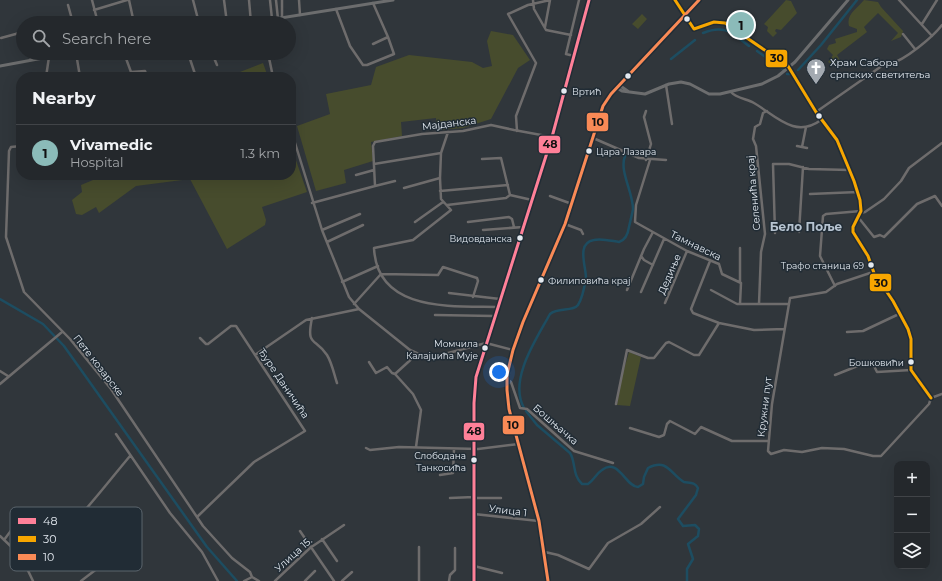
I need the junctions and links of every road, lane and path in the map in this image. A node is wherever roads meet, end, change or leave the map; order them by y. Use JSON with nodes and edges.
{"nodes":[{"id":1,"x":92,"y":0,"type":"edge"},
{"id":2,"x":128,"y":0,"type":"edge"},
{"id":3,"x":193,"y":0,"type":"edge"},
{"id":4,"x":224,"y":0,"type":"edge"},
{"id":5,"x":249,"y":0,"type":"edge"},
{"id":6,"x":270,"y":0,"type":"edge"},
{"id":7,"x":276,"y":0,"type":"edge"},
{"id":8,"x":282,"y":0,"type":"edge"},
{"id":9,"x":299,"y":0,"type":"edge"},
{"id":10,"x":362,"y":0,"type":"edge"},
{"id":11,"x":393,"y":0,"type":"edge"},
{"id":12,"x":533,"y":0,"type":"edge"},
{"id":13,"x":579,"y":0,"type":"edge"},
{"id":14,"x":589,"y":0,"type":"edge"},
{"id":15,"x":675,"y":0,"type":"edge"},
{"id":16,"x":699,"y":0,"type":"edge"},
{"id":17,"x":848,"y":0,"type":"edge"},
{"id":18,"x":899,"y":0,"type":"edge"},
{"id":19,"x":937,"y":0,"type":"edge"},
{"id":20,"x":373,"y":3,"type":"junction"},
{"id":21,"x":533,"y":4,"type":"junction"},
{"id":22,"x":68,"y":5,"type":"dead end"},
{"id":23,"x":364,"y":5,"type":"junction"},
{"id":24,"x":336,"y":9,"type":"junction"},
{"id":25,"x":94,"y":10,"type":"junction"},
{"id":26,"x":300,"y":15,"type":"junction"},
{"id":27,"x":685,"y":15,"type":"junction"},
{"id":28,"x":71,"y":16,"type":"edge"},
{"id":29,"x":96,"y":16,"type":"edge"},
{"id":30,"x":132,"y":16,"type":"edge"},
{"id":31,"x":197,"y":16,"type":"edge"},
{"id":32,"x":226,"y":16,"type":"edge"},
{"id":33,"x":250,"y":16,"type":"edge"},
{"id":34,"x":272,"y":16,"type":"edge"},
{"id":35,"x":278,"y":16,"type":"edge"},
{"id":36,"x":282,"y":16,"type":"edge"},
{"id":37,"x":294,"y":16,"type":"edge"},
{"id":38,"x":922,"y":24,"type":"junction"},
{"id":39,"x":942,"y":25,"type":"edge"},
{"id":40,"x":545,"y":27,"type":"junction"},
{"id":41,"x":16,"y":34,"type":"edge"},
{"id":42,"x":904,"y":34,"type":"dead end"},
{"id":43,"x":571,"y":35,"type":"junction"},
{"id":44,"x":388,"y":36,"type":"junction"},
{"id":45,"x":932,"y":36,"type":"junction"},
{"id":46,"x":1,"y":38,"type":"dead end"},
{"id":47,"x":373,"y":44,"type":"dead end"},
{"id":48,"x":915,"y":49,"type":"junction"},
{"id":49,"x":574,"y":56,"type":"junction"},
{"id":50,"x":31,"y":60,"type":"edge"},
{"id":51,"x":49,"y":60,"type":"edge"},
{"id":52,"x":77,"y":60,"type":"edge"},
{"id":53,"x":127,"y":60,"type":"edge"},
{"id":54,"x":190,"y":60,"type":"edge"},
{"id":55,"x":215,"y":60,"type":"edge"},
{"id":56,"x":269,"y":60,"type":"edge"},
{"id":57,"x":886,"y":63,"type":"dead end"},
{"id":58,"x":890,"y":64,"type":"dead end"},
{"id":59,"x":217,"y":65,"type":"dead end"},
{"id":60,"x":0,"y":66,"type":"edge"},
{"id":61,"x":789,"y":68,"type":"junction"},
{"id":62,"x":47,"y":72,"type":"edge"},
{"id":63,"x":79,"y":72,"type":"edge"},
{"id":64,"x":131,"y":72,"type":"edge"},
{"id":65,"x":131,"y":72,"type":"edge"},
{"id":66,"x":145,"y":72,"type":"edge"},
{"id":67,"x":194,"y":72,"type":"edge"},
{"id":68,"x":272,"y":72,"type":"edge"},
{"id":69,"x":666,"y":85,"type":"junction"},
{"id":70,"x":618,"y":87,"type":"junction"},
{"id":71,"x":731,"y":92,"type":"junction"},
{"id":72,"x":646,"y":111,"type":"dead end"},
{"id":73,"x":767,"y":111,"type":"junction"},
{"id":74,"x":816,"y":112,"type":"junction"},
{"id":75,"x":821,"y":120,"type":"junction"},
{"id":76,"x":672,"y":124,"type":"dead end"},
{"id":77,"x":806,"y":127,"type":"junction"},
{"id":78,"x":517,"y":131,"type":"junction"},
{"id":79,"x":448,"y":132,"type":"junction"},
{"id":80,"x":552,"y":136,"type":"junction"},
{"id":81,"x":593,"y":138,"type":"junction"},
{"id":82,"x":942,"y":143,"type":"edge"},
{"id":83,"x":16,"y":146,"type":"edge"},
{"id":84,"x":796,"y":146,"type":"dead end"},
{"id":85,"x":296,"y":147,"type":"edge"},
{"id":86,"x":802,"y":147,"type":"junction"},
{"id":87,"x":807,"y":148,"type":"dead end"},
{"id":88,"x":441,"y":153,"type":"junction"},
{"id":89,"x":482,"y":159,"type":"dead end"},
{"id":90,"x":646,"y":160,"type":"junction"},
{"id":91,"x":650,"y":160,"type":"junction"},
{"id":92,"x":666,"y":160,"type":"dead end"},
{"id":93,"x":374,"y":164,"type":"junction"},
{"id":94,"x":803,"y":167,"type":"junction"},
{"id":95,"x":374,"y":170,"type":"junction"},
{"id":96,"x":850,"y":170,"type":"junction"},
{"id":97,"x":356,"y":175,"type":"dead end"},
{"id":98,"x":440,"y":178,"type":"junction"},
{"id":99,"x":395,"y":181,"type":"dead end"},
{"id":100,"x":508,"y":185,"type":"junction"},
{"id":101,"x":375,"y":186,"type":"junction"},
{"id":102,"x":404,"y":188,"type":"dead end"},
{"id":103,"x":440,"y":191,"type":"junction"},
{"id":104,"x":858,"y":192,"type":"junction"},
{"id":105,"x":810,"y":194,"type":"dead end"},
{"id":106,"x":510,"y":195,"type":"junction"},
{"id":107,"x":550,"y":196,"type":"dead end"},
{"id":108,"x":532,"y":200,"type":"junction"},
{"id":109,"x":443,"y":202,"type":"junction"},
{"id":110,"x":312,"y":203,"type":"junction"},
{"id":111,"x":572,"y":204,"type":"junction"},
{"id":112,"x":447,"y":205,"type":"junction"},
{"id":113,"x":942,"y":206,"type":"edge"},
{"id":114,"x":860,"y":212,"type":"junction"},
{"id":115,"x":360,"y":214,"type":"dead end"},
{"id":116,"x":858,"y":216,"type":"junction"},
{"id":117,"x":415,"y":222,"type":"dead end"},
{"id":118,"x":468,"y":222,"type":"dead end"},
{"id":119,"x":565,"y":224,"type":"junction"},
{"id":120,"x":363,"y":225,"type":"dead end"},
{"id":121,"x":514,"y":227,"type":"junction"},
{"id":122,"x":523,"y":227,"type":"junction"},
{"id":123,"x":322,"y":230,"type":"junction"},
{"id":124,"x":483,"y":230,"type":"dead end"},
{"id":125,"x":653,"y":232,"type":"junction"},
{"id":126,"x":799,"y":232,"type":"dead end"},
{"id":127,"x":775,"y":233,"type":"dead end"},
{"id":128,"x":583,"y":234,"type":"dead end"},
{"id":129,"x":664,"y":239,"type":"junction"},
{"id":130,"x":327,"y":242,"type":"junction"},
{"id":131,"x":740,"y":248,"type":"dead end"},
{"id":132,"x":687,"y":251,"type":"junction"},
{"id":133,"x":641,"y":256,"type":"junction"},
{"id":134,"x":710,"y":261,"type":"junction"},
{"id":135,"x":653,"y":265,"type":"junction"},
{"id":136,"x":378,"y":266,"type":"junction"},
{"id":137,"x":873,"y":272,"type":"junction"},
{"id":138,"x":381,"y":274,"type":"junction"},
{"id":139,"x":342,"y":282,"type":"junction"},
{"id":140,"x":740,"y":282,"type":"junction"},
{"id":141,"x":834,"y":286,"type":"junction"},
{"id":142,"x":626,"y":290,"type":"dead end"},
{"id":143,"x":711,"y":290,"type":"dead end"},
{"id":144,"x":641,"y":292,"type":"dead end"},
{"id":145,"x":449,"y":293,"type":"dead end"},
{"id":146,"x":473,"y":296,"type":"junction"},
{"id":147,"x":500,"y":299,"type":"junction"},
{"id":148,"x":665,"y":302,"type":"dead end"},
{"id":149,"x":354,"y":304,"type":"junction"},
{"id":150,"x":740,"y":304,"type":"junction"},
{"id":151,"x":759,"y":304,"type":"junction"},
{"id":152,"x":788,"y":304,"type":"junction"},
{"id":153,"x":497,"y":307,"type":"junction"},
{"id":154,"x":359,"y":309,"type":"junction"},
{"id":155,"x":899,"y":314,"type":"junction"},
{"id":156,"x":435,"y":315,"type":"dead end"},
{"id":157,"x":494,"y":316,"type":"junction"},
{"id":158,"x":312,"y":318,"type":"junction"},
{"id":159,"x":720,"y":323,"type":"junction"},
{"id":160,"x":784,"y":329,"type":"junction"},
{"id":161,"x":62,"y":332,"type":"junction"},
{"id":162,"x":847,"y":332,"type":"dead end"},
{"id":163,"x":200,"y":338,"type":"dead end"},
{"id":164,"x":486,"y":343,"type":"junction"},
{"id":165,"x":513,"y":350,"type":"junction"},
{"id":166,"x":417,"y":354,"type":"junction"},
{"id":167,"x":255,"y":355,"type":"junction"},
{"id":168,"x":369,"y":362,"type":"dead end"},
{"id":169,"x":911,"y":370,"type":"junction"},
{"id":170,"x":0,"y":371,"type":"edge"},
{"id":171,"x":395,"y":374,"type":"junction"},
{"id":172,"x":835,"y":375,"type":"dead end"},
{"id":173,"x":8,"y":376,"type":"junction"},
{"id":174,"x":507,"y":379,"type":"junction"},
{"id":175,"x":337,"y":383,"type":"dead end"},
{"id":176,"x":0,"y":384,"type":"edge"},
{"id":177,"x":942,"y":394,"type":"edge"},
{"id":178,"x":931,"y":398,"type":"junction"},
{"id":179,"x":616,"y":404,"type":"dead end"},
{"id":180,"x":630,"y":428,"type":"dead end"},
{"id":181,"x":116,"y":434,"type":"dead end"},
{"id":182,"x":768,"y":441,"type":"junction"},
{"id":183,"x":519,"y":444,"type":"junction"},
{"id":184,"x":416,"y":447,"type":"junction"},
{"id":185,"x":366,"y":448,"type":"dead end"},
{"id":186,"x":454,"y":449,"type":"junction"},
{"id":187,"x":474,"y":449,"type":"junction"},
{"id":188,"x":130,"y":456,"type":"junction"},
{"id":189,"x":613,"y":463,"type":"dead end"},
{"id":190,"x":440,"y":475,"type":"dead end"},
{"id":191,"x":474,"y":497,"type":"junction"},
{"id":192,"x":450,"y":498,"type":"dead end"},
{"id":193,"x":501,"y":498,"type":"dead end"},
{"id":194,"x":86,"y":507,"type":"edge"},
{"id":195,"x":660,"y":507,"type":"dead end"},
{"id":196,"x":474,"y":514,"type":"junction"},
{"id":197,"x":197,"y":517,"type":"junction"},
{"id":198,"x":539,"y":521,"type":"junction"},
{"id":199,"x":344,"y":525,"type":"dead end"},
{"id":200,"x":300,"y":531,"type":"dead end"},
{"id":201,"x":10,"y":532,"type":"edge"},
{"id":202,"x":0,"y":536,"type":"edge"},
{"id":203,"x":322,"y":539,"type":"junction"},
{"id":204,"x":4,"y":540,"type":"junction"},
{"id":205,"x":10,"y":545,"type":"edge"},
{"id":206,"x":311,"y":547,"type":"junction"},
{"id":207,"x":419,"y":547,"type":"dead end"},
{"id":208,"x":455,"y":548,"type":"dead end"},
{"id":209,"x":545,"y":552,"type":"junction"},
{"id":210,"x":337,"y":561,"type":"dead end"},
{"id":211,"x":474,"y":566,"type":"junction"},
{"id":212,"x":28,"y":571,"type":"edge"},
{"id":213,"x":94,"y":571,"type":"edge"},
{"id":214,"x":315,"y":571,"type":"dead end"},
{"id":215,"x":352,"y":572,"type":"dead end"},
{"id":216,"x":502,"y":574,"type":"dead end"},
{"id":217,"x":252,"y":577,"type":"junction"},
{"id":218,"x":32,"y":581,"type":"edge"},
{"id":219,"x":81,"y":581,"type":"edge"},
{"id":220,"x":218,"y":581,"type":"edge"},
{"id":221,"x":244,"y":581,"type":"edge"},
{"id":222,"x":259,"y":581,"type":"edge"},
{"id":223,"x":275,"y":581,"type":"edge"},
{"id":224,"x":305,"y":581,"type":"edge"},
{"id":225,"x":334,"y":581,"type":"edge"},
{"id":226,"x":342,"y":581,"type":"edge"},
{"id":227,"x":419,"y":581,"type":"edge"},
{"id":228,"x":449,"y":581,"type":"edge"},
{"id":229,"x":474,"y":581,"type":"edge"},
{"id":230,"x":548,"y":581,"type":"edge"}],
"edges":[{"from":1,"to":25,"type":"street"},
{"from":2,"to":25,"type":"street"},
{"from":2,"to":30,"type":"street"},
{"from":3,"to":31,"type":"street"},
{"from":4,"to":32,"type":"street"},
{"from":5,"to":33,"type":"street"},
{"from":6,"to":34,"type":"street"},
{"from":7,"to":35,"type":"street"},
{"from":8,"to":36,"type":"street"},
{"from":9,"to":26,"type":"street"},
{"from":10,"to":23,"type":"street"},
{"from":11,"to":20,"type":"main road"},
{"from":12,"to":21,"type":"street"},
{"from":13,"to":43,"type":"street"},
{"from":14,"to":49,"type":"street"},
{"from":15,"to":27,"type":"street"},
{"from":16,"to":27,"type":"street"},
{"from":17,"to":61,"type":"main road"},
{"from":18,"to":38,"type":"street"},
{"from":19,"to":38,"type":"street"},
{"from":20,"to":23,"type":"main road"},
{"from":20,"to":44,"type":"street"},
{"from":21,"to":40,"type":"street"},
{"from":21,"to":40,"type":"street"},
{"from":21,"to":78,"type":"street"},
{"from":22,"to":28,"type":"street"},
{"from":23,"to":24,"type":"main road"},
{"from":24,"to":26,"type":"main road"},
{"from":24,"to":44,"type":"street"},
{"from":25,"to":29,"type":"street"},
{"from":26,"to":37,"type":"main road"},
{"from":27,"to":61,"type":"street"},
{"from":27,"to":70,"type":"street"},
{"from":38,"to":45,"type":"street"},
{"from":39,"to":45,"type":"street"},
{"from":40,"to":43,"type":"street"},
{"from":41,"to":46,"type":"street"},
{"from":42,"to":48,"type":"street"},
{"from":43,"to":49,"type":"street"},
{"from":44,"to":47,"type":"street"},
{"from":45,"to":48,"type":"street"},
{"from":48,"to":58,"type":"street"},
{"from":49,"to":80,"type":"street"},
{"from":50,"to":60,"type":"main road"},
{"from":51,"to":62,"type":"street"},
{"from":52,"to":63,"type":"street"},
{"from":53,"to":64,"type":"street"},
{"from":54,"to":67,"type":"street"},
{"from":55,"to":59,"type":"street"},
{"from":56,"to":68,"type":"street"},
{"from":57,"to":74,"type":"street"},
{"from":61,"to":71,"type":"main road"},
{"from":61,"to":74,"type":"street"},
{"from":65,"to":66,"type":"street"},
{"from":69,"to":70,"type":"main road"},
{"from":69,"to":71,"type":"main road"},
{"from":69,"to":76,"type":"street"},
{"from":70,"to":81,"type":"main road"},
{"from":71,"to":73,"type":"street"},
{"from":72,"to":90,"type":"street"},
{"from":73,"to":77,"type":"street"},
{"from":73,"to":151,"type":"street","name":"Селенића крај"},
{"from":74,"to":75,"type":"street"},
{"from":75,"to":77,"type":"street"},
{"from":75,"to":96,"type":"street"},
{"from":77,"to":86,"type":"street"},
{"from":78,"to":79,"type":"street","name":"Мајданска"},
{"from":78,"to":80,"type":"street","name":"Мајданска"},
{"from":79,"to":88,"type":"street"},
{"from":79,"to":93,"type":"street","name":"Мајданска"},
{"from":80,"to":108,"type":"street"},
{"from":81,"to":90,"type":"street"},
{"from":81,"to":111,"type":"main road"},
{"from":82,"to":114,"type":"street"},
{"from":83,"to":161,"type":"street","name":"Пете козарске"},
{"from":84,"to":86,"type":"street"},
{"from":85,"to":110,"type":"street"},
{"from":86,"to":87,"type":"street"},
{"from":88,"to":93,"type":"street"},
{"from":88,"to":98,"type":"street"},
{"from":89,"to":100,"type":"street"},
{"from":90,"to":91,"type":"street"},
{"from":91,"to":92,"type":"street"},
{"from":91,"to":125,"type":"street","name":"Тамнавска"},
{"from":93,"to":95,"type":"street","name":"Мајданска"},
{"from":94,"to":96,"type":"street"},
{"from":94,"to":126,"type":"street"},
{"from":94,"to":127,"type":"street"},
{"from":95,"to":97,"type":"street"},
{"from":95,"to":101,"type":"street","name":"Мајданска"},
{"from":96,"to":104,"type":"street"},
{"from":98,"to":102,"type":"street"},
{"from":98,"to":103,"type":"street"},
{"from":99,"to":101,"type":"street"},
{"from":100,"to":103,"type":"street"},
{"from":100,"to":106,"type":"street"},
{"from":101,"to":110,"type":"street"},
{"from":103,"to":109,"type":"street"},
{"from":104,"to":105,"type":"street"},
{"from":104,"to":114,"type":"street"},
{"from":106,"to":108,"type":"street"},
{"from":106,"to":112,"type":"street"},
{"from":107,"to":111,"type":"street"},
{"from":108,"to":122,"type":"street"},
{"from":109,"to":112,"type":"street"},
{"from":109,"to":117,"type":"street"},
{"from":110,"to":123,"type":"street"},
{"from":111,"to":119,"type":"main road"},
{"from":112,"to":136,"type":"street"},
{"from":113,"to":116,"type":"street"},
{"from":114,"to":116,"type":"street"},
{"from":114,"to":141,"type":"street"},
{"from":115,"to":123,"type":"street"},
{"from":116,"to":137,"type":"street"},
{"from":118,"to":121,"type":"street"},
{"from":119,"to":128,"type":"street"},
{"from":119,"to":165,"type":"main road"},
{"from":120,"to":130,"type":"street"},
{"from":121,"to":122,"type":"street"},
{"from":121,"to":124,"type":"street"},
{"from":122,"to":147,"type":"street"},
{"from":123,"to":130,"type":"street"},
{"from":125,"to":129,"type":"street","name":"Тамнавска"},
{"from":125,"to":133,"type":"street"},
{"from":129,"to":132,"type":"street","name":"Тамнавска"},
{"from":129,"to":135,"type":"street"},
{"from":130,"to":139,"type":"street"},
{"from":131,"to":140,"type":"street"},
{"from":132,"to":134,"type":"street","name":"Тамнавска"},
{"from":132,"to":148,"type":"street","name":"Дедиње"},
{"from":133,"to":135,"type":"street"},
{"from":133,"to":142,"type":"street"},
{"from":134,"to":140,"type":"street","name":"Тамнавска"},
{"from":134,"to":159,"type":"street"},
{"from":135,"to":144,"type":"street"},
{"from":136,"to":138,"type":"street"},
{"from":136,"to":139,"type":"street"},
{"from":137,"to":141,"type":"street"},
{"from":137,"to":155,"type":"street"},
{"from":138,"to":146,"type":"street"},
{"from":138,"to":149,"type":"street"},
{"from":138,"to":153,"type":"street"},
{"from":139,"to":149,"type":"street"},
{"from":140,"to":150,"type":"street"},
{"from":141,"to":152,"type":"street"},
{"from":143,"to":150,"type":"street"},
{"from":145,"to":146,"type":"street"},
{"from":146,"to":147,"type":"street"},
{"from":147,"to":153,"type":"street"},
{"from":149,"to":154,"type":"street"},
{"from":150,"to":151,"type":"street"},
{"from":151,"to":152,"type":"street"},
{"from":152,"to":160,"type":"street","name":"Кружни пут"},
{"from":153,"to":157,"type":"street"},
{"from":154,"to":158,"type":"street"},
{"from":154,"to":166,"type":"street"},
{"from":155,"to":162,"type":"street"},
{"from":155,"to":169,"type":"street"},
{"from":156,"to":157,"type":"street"},
{"from":157,"to":164,"type":"street"},
{"from":158,"to":167,"type":"street"},
{"from":158,"to":175,"type":"street"},
{"from":159,"to":160,"type":"street"},
{"from":159,"to":179,"type":"street"},
{"from":160,"to":182,"type":"street","name":"Кружни пут"},
{"from":161,"to":173,"type":"street"},
{"from":161,"to":197,"type":"street","name":"Пете козарске"},
{"from":163,"to":167,"type":"street","name":"Ђуре Даничића"},
{"from":164,"to":165,"type":"street"},
{"from":164,"to":166,"type":"street"},
{"from":164,"to":187,"type":"street"},
{"from":165,"to":174,"type":"main road"},
{"from":166,"to":171,"type":"street"},
{"from":167,"to":197,"type":"street","name":"Ђуре Даничића"},
{"from":168,"to":171,"type":"street"},
{"from":169,"to":172,"type":"street"},
{"from":169,"to":178,"type":"street"},
{"from":170,"to":173,"type":"street"},
{"from":171,"to":184,"type":"street"},
{"from":173,"to":176,"type":"street"},
{"from":174,"to":183,"type":"main road"},
{"from":174,"to":189,"type":"street","name":"Бошњачка"},
{"from":177,"to":178,"type":"street"},
{"from":178,"to":182,"type":"street","name":"Кружни пут"},
{"from":180,"to":182,"type":"street"},
{"from":181,"to":188,"type":"street"},
{"from":183,"to":187,"type":"street"},
{"from":183,"to":198,"type":"main road"},
{"from":184,"to":185,"type":"street"},
{"from":184,"to":186,"type":"street"},
{"from":186,"to":187,"type":"street"},
{"from":186,"to":190,"type":"street"},
{"from":187,"to":191,"type":"street"},
{"from":188,"to":194,"type":"street"},
{"from":188,"to":220,"type":"street"},
{"from":191,"to":192,"type":"street"},
{"from":191,"to":193,"type":"street"},
{"from":191,"to":196,"type":"street"},
{"from":195,"to":209,"type":"street"},
{"from":196,"to":198,"type":"street","name":"Улица 1"},
{"from":196,"to":211,"type":"street"},
{"from":197,"to":217,"type":"street","name":"Пете козарске"},
{"from":198,"to":209,"type":"main road"},
{"from":199,"to":203,"type":"street","name":"Улица 15."},
{"from":200,"to":206,"type":"street"},
{"from":201,"to":204,"type":"street"},
{"from":202,"to":204,"type":"street"},
{"from":203,"to":206,"type":"street","name":"Улица 15."},
{"from":203,"to":210,"type":"street","name":"Улица 15."},
{"from":204,"to":205,"type":"street"},
{"from":206,"to":223,"type":"street","name":"Улица 15."},
{"from":206,"to":225,"type":"street"},
{"from":207,"to":227,"type":"street"},
{"from":208,"to":228,"type":"street"},
{"from":209,"to":230,"type":"main road"},
{"from":211,"to":216,"type":"street"},
{"from":211,"to":229,"type":"street"},
{"from":212,"to":218,"type":"street"},
{"from":213,"to":219,"type":"street"},
{"from":214,"to":224,"type":"street"},
{"from":215,"to":226,"type":"street"},
{"from":217,"to":221,"type":"street"},
{"from":217,"to":222,"type":"street","name":"Пете козарске"}]}
